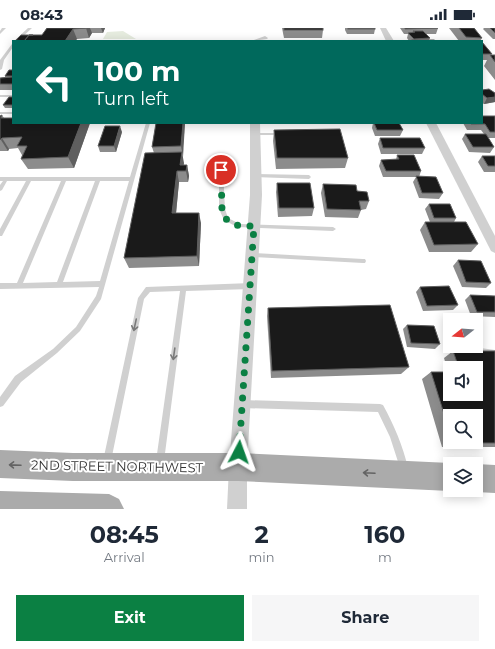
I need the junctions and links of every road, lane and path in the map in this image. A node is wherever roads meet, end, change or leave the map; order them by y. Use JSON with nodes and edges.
{"nodes":[{"id":1,"x":4,"y":28,"type":"edge"},
{"id":2,"x":30,"y":28,"type":"edge"},
{"id":3,"x":383,"y":28,"type":"edge"},
{"id":4,"x":0,"y":33,"type":"edge"},
{"id":5,"x":265,"y":38,"type":"dead end"},
{"id":6,"x":17,"y":40,"type":"edge"},
{"id":7,"x":258,"y":40,"type":"edge"},
{"id":8,"x":389,"y":40,"type":"edge"},
{"id":9,"x":12,"y":46,"type":"edge"},
{"id":10,"x":0,"y":69,"type":"edge"},
{"id":11,"x":0,"y":96,"type":"edge"},
{"id":12,"x":12,"y":96,"type":"edge"},
{"id":13,"x":0,"y":113,"type":"edge"},
{"id":14,"x":12,"y":113,"type":"edge"},
{"id":15,"x":148,"y":124,"type":"edge"},
{"id":16,"x":432,"y":124,"type":"edge"},
{"id":17,"x":255,"y":128,"type":"edge"},
{"id":18,"x":284,"y":134,"type":"edge"},
{"id":19,"x":221,"y":170,"type":"dead end"},
{"id":20,"x":256,"y":176,"type":"junction"},
{"id":21,"x":309,"y":177,"type":"dead end"},
{"id":22,"x":0,"y":179,"type":"edge"},
{"id":23,"x":6,"y":179,"type":"junction"},
{"id":24,"x":29,"y":179,"type":"junction"},
{"id":25,"x":64,"y":179,"type":"junction"},
{"id":26,"x":98,"y":179,"type":"junction"},
{"id":27,"x":132,"y":179,"type":"junction"},
{"id":28,"x":0,"y":189,"type":"edge"},
{"id":29,"x":254,"y":226,"type":"junction"},
{"id":30,"x":333,"y":229,"type":"dead end"},
{"id":31,"x":0,"y":234,"type":"edge"},
{"id":32,"x":495,"y":248,"type":"edge"},
{"id":33,"x":253,"y":255,"type":"junction"},
{"id":34,"x":362,"y":261,"type":"dead end"},
{"id":35,"x":60,"y":284,"type":"junction"},
{"id":36,"x":103,"y":284,"type":"junction"},
{"id":37,"x":19,"y":285,"type":"junction"},
{"id":38,"x":0,"y":286,"type":"edge"},
{"id":39,"x":251,"y":286,"type":"junction"},
{"id":40,"x":183,"y":288,"type":"junction"},
{"id":41,"x":483,"y":352,"type":"edge"},
{"id":42,"x":495,"y":353,"type":"edge"},
{"id":43,"x":0,"y":403,"type":"edge"},
{"id":44,"x":242,"y":404,"type":"junction"},
{"id":45,"x":0,"y":464,"type":"edge"},
{"id":46,"x":106,"y":467,"type":"junction"},
{"id":47,"x":159,"y":467,"type":"junction"},
{"id":48,"x":238,"y":467,"type":"junction"},
{"id":49,"x":406,"y":475,"type":"junction"},
{"id":50,"x":443,"y":476,"type":"edge"},
{"id":51,"x":483,"y":479,"type":"edge"},
{"id":52,"x":495,"y":480,"type":"edge"},
{"id":53,"x":0,"y":506,"type":"edge"},
{"id":54,"x":109,"y":509,"type":"edge"},
{"id":55,"x":237,"y":509,"type":"edge"}],
"edges":[{"from":1,"to":4,"type":"lane"},
{"from":2,"to":6,"type":"lane"},
{"from":3,"to":8,"type":"street"},
{"from":5,"to":7,"type":"street"},
{"from":9,"to":10,"type":"lane"},
{"from":11,"to":12,"type":"lane"},
{"from":13,"to":14,"type":"lane"},
{"from":15,"to":27,"type":"lane"},
{"from":16,"to":32,"type":"street"},
{"from":17,"to":18,"type":"lane"},
{"from":17,"to":20,"type":"street"},
{"from":19,"to":29,"type":"lane"},
{"from":20,"to":21,"type":"lane"},
{"from":20,"to":29,"type":"street"},
{"from":22,"to":23,"type":"lane"},
{"from":23,"to":24,"type":"lane"},
{"from":23,"to":28,"type":"lane"},
{"from":24,"to":25,"type":"lane"},
{"from":24,"to":31,"type":"lane"},
{"from":25,"to":26,"type":"lane"},
{"from":25,"to":37,"type":"lane"},
{"from":26,"to":27,"type":"lane"},
{"from":26,"to":35,"type":"lane"},
{"from":27,"to":36,"type":"lane"},
{"from":29,"to":30,"type":"lane"},
{"from":29,"to":33,"type":"street"},
{"from":33,"to":34,"type":"lane"},
{"from":33,"to":39,"type":"street"},
{"from":35,"to":36,"type":"lane"},
{"from":35,"to":37,"type":"lane"},
{"from":36,"to":43,"type":"lane"},
{"from":37,"to":38,"type":"lane"},
{"from":39,"to":40,"type":"lane"},
{"from":39,"to":44,"type":"street"},
{"from":40,"to":46,"type":"lane","one_way":true},
{"from":40,"to":47,"type":"lane","one_way":true},
{"from":41,"to":42,"type":"lane"},
{"from":44,"to":48,"type":"street"},
{"from":44,"to":49,"type":"lane"},
{"from":46,"to":45,"type":"main road","name":"2ND STREET NORTHWEST","one_way":true},
{"from":46,"to":47,"type":"main road","name":"2ND STREET NORTHWEST"},
{"from":47,"to":48,"type":"main road","name":"2ND STREET NORTHWEST"},
{"from":49,"to":48,"type":"main road","name":"2ND STREET NORTHWEST","one_way":true},
{"from":48,"to":55,"type":"street"},
{"from":49,"to":50,"type":"main road","name":"2ND STREET NORTHWEST"},
{"from":51,"to":52,"type":"main road"},
{"from":53,"to":54,"type":"main road"}]}
